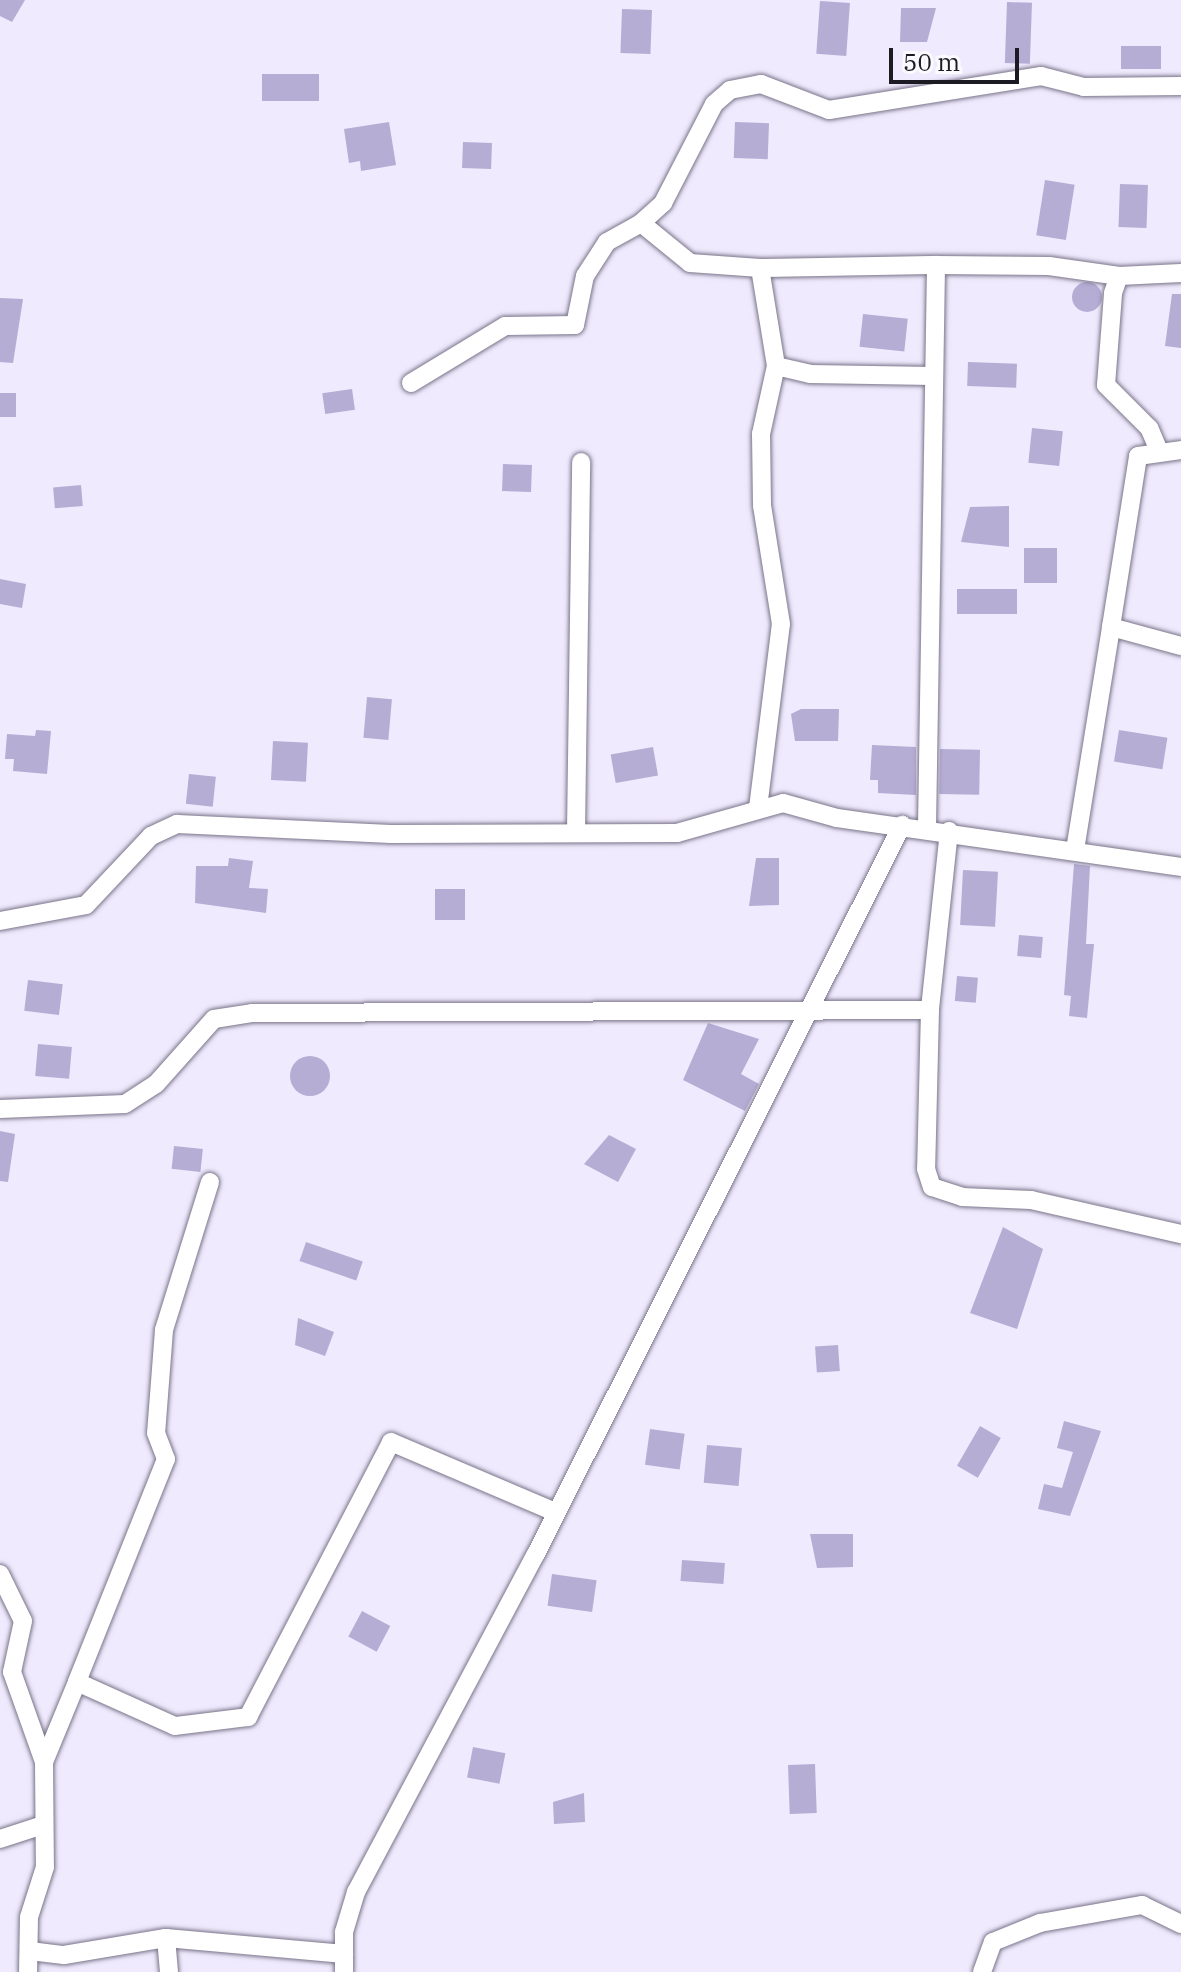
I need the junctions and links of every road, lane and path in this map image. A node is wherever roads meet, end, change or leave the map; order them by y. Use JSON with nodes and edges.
{"nodes":[{"id":1,"x":1181,"y":86,"type":"edge"},
{"id":2,"x":641,"y":223,"type":"junction"},
{"id":3,"x":936,"y":265,"type":"junction"},
{"id":4,"x":760,"y":268,"type":"junction"},
{"id":5,"x":1181,"y":273,"type":"edge"},
{"id":6,"x":1119,"y":276,"type":"junction"},
{"id":7,"x":776,"y":366,"type":"junction"},
{"id":8,"x":933,"y":376,"type":"junction"},
{"id":9,"x":411,"y":383,"type":"dead end"},
{"id":10,"x":1181,"y":450,"type":"edge"},
{"id":11,"x":1159,"y":451,"type":"junction"},
{"id":12,"x":581,"y":462,"type":"dead end"},
{"id":13,"x":1111,"y":627,"type":"junction"},
{"id":14,"x":1181,"y":646,"type":"edge"},
{"id":15,"x":758,"y":808,"type":"junction"},
{"id":16,"x":902,"y":825,"type":"junction"},
{"id":17,"x":927,"y":827,"type":"junction"},
{"id":18,"x":949,"y":831,"type":"junction"},
{"id":19,"x":576,"y":832,"type":"junction"},
{"id":20,"x":1075,"y":850,"type":"junction"},
{"id":21,"x":1181,"y":867,"type":"edge"},
{"id":22,"x":0,"y":921,"type":"edge"},
{"id":23,"x":930,"y":1010,"type":"junction"},
{"id":24,"x":808,"y":1012,"type":"junction"},
{"id":25,"x":0,"y":1109,"type":"edge"},
{"id":26,"x":210,"y":1182,"type":"dead end"},
{"id":27,"x":1181,"y":1234,"type":"edge"},
{"id":28,"x":555,"y":1512,"type":"junction"},
{"id":29,"x":0,"y":1574,"type":"edge"},
{"id":30,"x":77,"y":1682,"type":"junction"},
{"id":31,"x":44,"y":1762,"type":"junction"},
{"id":32,"x":40,"y":1826,"type":"junction"},
{"id":33,"x":0,"y":1839,"type":"edge"},
{"id":34,"x":1181,"y":1924,"type":"edge"},
{"id":35,"x":166,"y":1938,"type":"junction"},
{"id":36,"x":30,"y":1951,"type":"junction"},
{"id":37,"x":344,"y":1963,"type":"edge"},
{"id":38,"x":28,"y":1972,"type":"edge"},
{"id":39,"x":169,"y":1972,"type":"edge"},
{"id":40,"x":982,"y":1972,"type":"edge"}],
"edges":[{"from":1,"to":2,"type":"street"},
{"from":2,"to":4,"type":"street"},
{"from":2,"to":9,"type":"street"},
{"from":3,"to":4,"type":"street"},
{"from":3,"to":6,"type":"street"},
{"from":3,"to":8,"type":"street"},
{"from":4,"to":7,"type":"street"},
{"from":5,"to":6,"type":"street"},
{"from":6,"to":11,"type":"street"},
{"from":7,"to":8,"type":"street"},
{"from":7,"to":15,"type":"street"},
{"from":8,"to":17,"type":"street"},
{"from":10,"to":11,"type":"street"},
{"from":11,"to":13,"type":"street"},
{"from":12,"to":19,"type":"street"},
{"from":13,"to":14,"type":"street"},
{"from":13,"to":20,"type":"street"},
{"from":15,"to":16,"type":"street"},
{"from":15,"to":19,"type":"street"},
{"from":16,"to":17,"type":"street"},
{"from":16,"to":24,"type":"street"},
{"from":17,"to":18,"type":"street"},
{"from":18,"to":20,"type":"street"},
{"from":18,"to":23,"type":"street"},
{"from":19,"to":22,"type":"street"},
{"from":20,"to":21,"type":"street"},
{"from":23,"to":24,"type":"street"},
{"from":23,"to":27,"type":"street"},
{"from":24,"to":25,"type":"street"},
{"from":24,"to":28,"type":"street"},
{"from":26,"to":30,"type":"street"},
{"from":28,"to":30,"type":"street"},
{"from":28,"to":37,"type":"street"},
{"from":29,"to":31,"type":"street"},
{"from":30,"to":31,"type":"street"},
{"from":31,"to":32,"type":"street"},
{"from":32,"to":33,"type":"street"},
{"from":32,"to":36,"type":"street"},
{"from":34,"to":40,"type":"street"},
{"from":35,"to":36,"type":"street"},
{"from":35,"to":37,"type":"street"},
{"from":35,"to":39,"type":"street"},
{"from":36,"to":38,"type":"street"}]}
